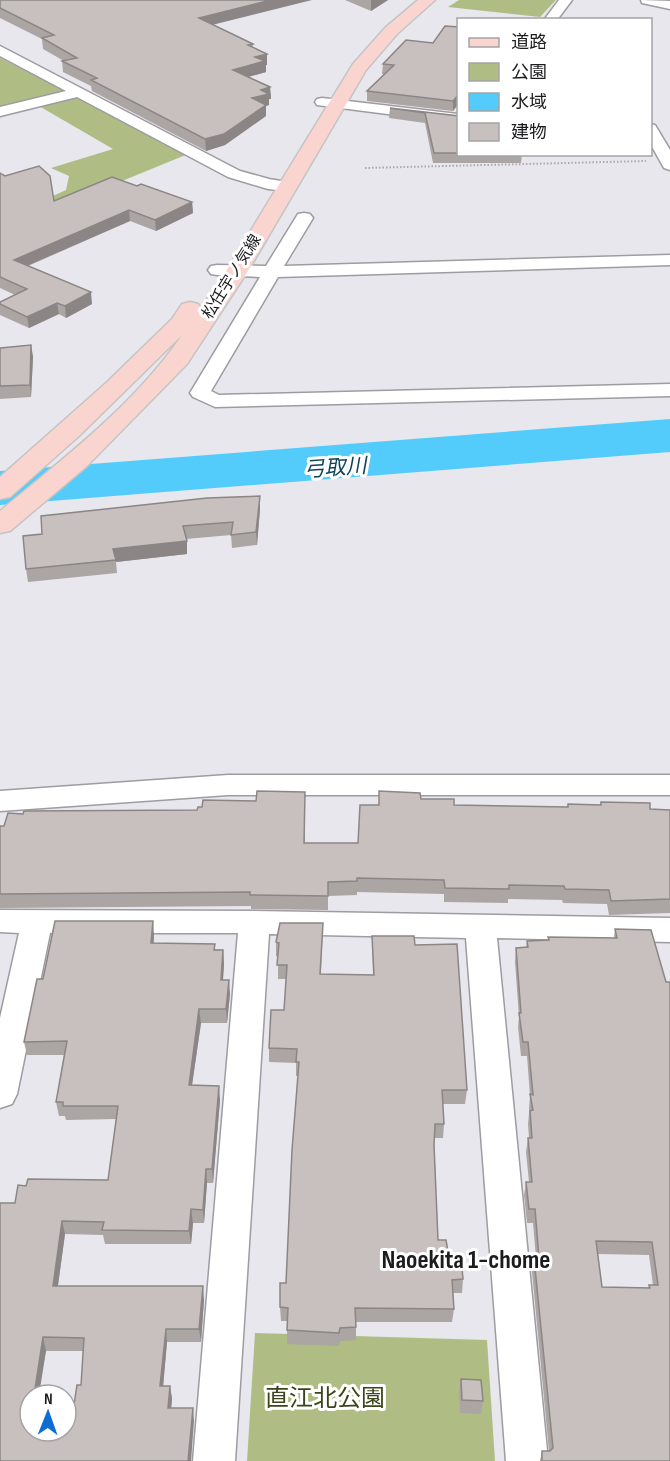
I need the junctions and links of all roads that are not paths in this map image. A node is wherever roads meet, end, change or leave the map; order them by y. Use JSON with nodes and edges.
{"nodes":[{"id":1,"x":412,"y":0,"type":"edge"},
{"id":2,"x":427,"y":0,"type":"edge"},
{"id":3,"x":566,"y":0,"type":"edge"},
{"id":4,"x":647,"y":0,"type":"edge"},
{"id":5,"x":670,"y":5,"type":"edge"},
{"id":6,"x":552,"y":18,"type":"edge"},
{"id":7,"x":0,"y":50,"type":"edge"},
{"id":8,"x":78,"y":92,"type":"junction"},
{"id":9,"x":330,"y":103,"type":"junction"},
{"id":10,"x":0,"y":112,"type":"edge"},
{"id":11,"x":457,"y":119,"type":"edge"},
{"id":12,"x":652,"y":130,"type":"edge"},
{"id":13,"x":669,"y":163,"type":"edge"},
{"id":14,"x":277,"y":185,"type":"junction"},
{"id":15,"x":304,"y":218,"type":"dead end"},
{"id":16,"x":670,"y":260,"type":"edge"},
{"id":17,"x":227,"y":270,"type":"junction"},
{"id":18,"x":274,"y":272,"type":"junction"},
{"id":19,"x":670,"y":390,"type":"edge"},
{"id":20,"x":0,"y":491,"type":"edge"},
{"id":21,"x":0,"y":525,"type":"edge"},
{"id":22,"x":670,"y":785,"type":"edge"},
{"id":23,"x":0,"y":801,"type":"edge"},
{"id":24,"x":0,"y":921,"type":"edge"},
{"id":25,"x":37,"y":921,"type":"junction"},
{"id":26,"x":254,"y":922,"type":"junction"},
{"id":27,"x":480,"y":926,"type":"junction"},
{"id":28,"x":670,"y":930,"type":"edge"},
{"id":29,"x":0,"y":1094,"type":"edge"},
{"id":30,"x":214,"y":1461,"type":"edge"},
{"id":31,"x":527,"y":1461,"type":"edge"}],
"edges":[{"from":1,"to":9,"type":"main road","name":"松任宇ノ気線"},
{"from":2,"to":9,"type":"main road","name":"松任宇ノ気線"},
{"from":3,"to":6,"type":"street"},
{"from":4,"to":5,"type":"street"},
{"from":7,"to":8,"type":"street"},
{"from":8,"to":10,"type":"street"},
{"from":8,"to":14,"type":"street"},
{"from":9,"to":11,"type":"street"},
{"from":9,"to":14,"type":"main road","name":"松任宇ノ気線"},
{"from":12,"to":13,"type":"street"},
{"from":14,"to":17,"type":"main road","name":"松任宇ノ気線"},
{"from":15,"to":18,"type":"street"},
{"from":16,"to":18,"type":"street"},
{"from":17,"to":18,"type":"street"},
{"from":17,"to":20,"type":"main road","name":"松任宇ノ気線"},
{"from":17,"to":21,"type":"main road","name":"松任宇ノ気線"},
{"from":18,"to":19,"type":"street"},
{"from":22,"to":23,"type":"street"},
{"from":24,"to":25,"type":"street"},
{"from":25,"to":26,"type":"street"},
{"from":25,"to":29,"type":"street"},
{"from":26,"to":27,"type":"street"},
{"from":26,"to":30,"type":"street"},
{"from":27,"to":28,"type":"street"},
{"from":27,"to":31,"type":"street"}]}
